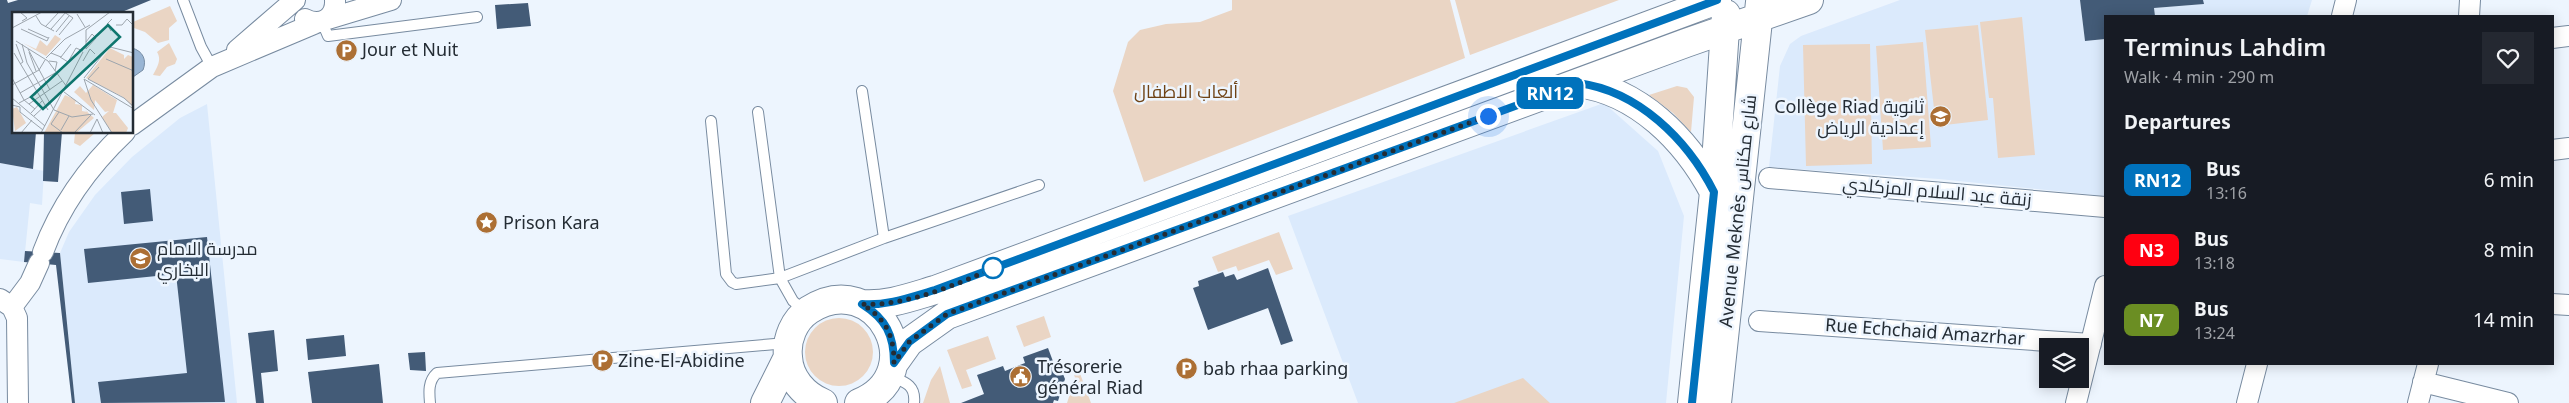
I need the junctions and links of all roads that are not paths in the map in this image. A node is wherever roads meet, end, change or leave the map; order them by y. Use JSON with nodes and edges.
{"nodes":[{"id":1,"x":183,"y":0,"type":"edge"},
{"id":2,"x":274,"y":0,"type":"edge"},
{"id":3,"x":296,"y":0,"type":"edge"},
{"id":4,"x":335,"y":0,"type":"edge"},
{"id":5,"x":391,"y":0,"type":"edge"},
{"id":6,"x":1717,"y":0,"type":"edge"},
{"id":7,"x":1726,"y":0,"type":"edge"},
{"id":8,"x":1810,"y":0,"type":"edge"},
{"id":9,"x":2346,"y":0,"type":"edge"},
{"id":10,"x":2470,"y":0,"type":"edge"},
{"id":11,"x":1759,"y":9,"type":"edge"},
{"id":12,"x":2342,"y":15,"type":"edge"},
{"id":13,"x":2469,"y":15,"type":"edge"},
{"id":14,"x":477,"y":17,"type":"dead end"},
{"id":15,"x":322,"y":21,"type":"junction"},
{"id":16,"x":1725,"y":30,"type":"junction"},
{"id":17,"x":252,"y":36,"type":"junction"},
{"id":18,"x":2569,"y":36,"type":"edge"},
{"id":19,"x":2554,"y":38,"type":"edge"},
{"id":20,"x":1754,"y":55,"type":"junction"},
{"id":21,"x":220,"y":62,"type":"junction"},
{"id":22,"x":1723,"y":62,"type":"junction"},
{"id":23,"x":1578,"y":83,"type":"junction"},
{"id":24,"x":862,"y":91,"type":"dead end"},
{"id":25,"x":758,"y":112,"type":"dead end"},
{"id":26,"x":711,"y":121,"type":"dead end"},
{"id":27,"x":134,"y":124,"type":"edge"},
{"id":28,"x":123,"y":134,"type":"edge"},
{"id":29,"x":2569,"y":148,"type":"edge"},
{"id":30,"x":2554,"y":150,"type":"edge"},
{"id":31,"x":1769,"y":178,"type":"dead end"},
{"id":32,"x":1039,"y":185,"type":"dead end"},
{"id":33,"x":1714,"y":192,"type":"junction"},
{"id":34,"x":2104,"y":207,"type":"edge"},
{"id":35,"x":884,"y":238,"type":"junction"},
{"id":36,"x":780,"y":278,"type":"junction"},
{"id":37,"x":2104,"y":290,"type":"edge"},
{"id":38,"x":6,"y":303,"type":"edge"},
{"id":39,"x":862,"y":304,"type":"junction"},
{"id":40,"x":2554,"y":304,"type":"edge"},
{"id":41,"x":2569,"y":305,"type":"edge"},
{"id":42,"x":806,"y":312,"type":"junction"},
{"id":43,"x":1759,"y":321,"type":"dead end"},
{"id":44,"x":2091,"y":344,"type":"junction"},
{"id":45,"x":788,"y":350,"type":"junction"},
{"id":46,"x":2257,"y":365,"type":"edge"},
{"id":47,"x":892,"y":369,"type":"junction"},
{"id":48,"x":2425,"y":373,"type":"edge"},
{"id":49,"x":18,"y":403,"type":"edge"},
{"id":50,"x":430,"y":403,"type":"edge"},
{"id":51,"x":765,"y":403,"type":"edge"},
{"id":52,"x":823,"y":403,"type":"edge"},
{"id":53,"x":859,"y":403,"type":"edge"},
{"id":54,"x":914,"y":403,"type":"edge"},
{"id":55,"x":1692,"y":403,"type":"edge"},
{"id":56,"x":1716,"y":403,"type":"edge"},
{"id":57,"x":2076,"y":403,"type":"edge"},
{"id":58,"x":2247,"y":403,"type":"edge"},
{"id":59,"x":2418,"y":403,"type":"edge"},
{"id":60,"x":2508,"y":403,"type":"edge"}],
"edges":[{"from":1,"to":21,"type":"lane"},
{"from":2,"to":17,"type":"street"},
{"from":3,"to":15,"type":"street"},
{"from":3,"to":17,"type":"street"},
{"from":4,"to":15,"type":"street"},
{"from":5,"to":15,"type":"street"},
{"from":6,"to":39,"type":"main road"},
{"from":7,"to":16,"type":"main road","name":"Avenue Meknès شارع مكناس"},
{"from":8,"to":11,"type":"main road"},
{"from":9,"to":12,"type":"street"},
{"from":10,"to":13,"type":"street"},
{"from":11,"to":16,"type":"main road"},
{"from":11,"to":20,"type":"main road","name":"Avenue Meknès شارع مكناس"},
{"from":14,"to":15,"type":"lane"},
{"from":15,"to":21,"type":"street"},
{"from":16,"to":22,"type":"main road","name":"Avenue Meknès شارع مكناس"},
{"from":16,"to":23,"type":"main road"},
{"from":17,"to":21,"type":"street"},
{"from":18,"to":19,"type":"street"},
{"from":20,"to":22,"type":"street"},
{"from":20,"to":56,"type":"main road","name":"Avenue Meknès شارع مكناس"},
{"from":21,"to":27,"type":"street"},
{"from":22,"to":33,"type":"main road","name":"Avenue Meknès شارع مكناس"},
{"from":23,"to":33,"type":"main road"},
{"from":23,"to":47,"type":"main road"},
{"from":24,"to":35,"type":"lane"},
{"from":25,"to":36,"type":"lane"},
{"from":26,"to":36,"type":"lane"},
{"from":28,"to":38,"type":"street"},
{"from":29,"to":30,"type":"street"},
{"from":31,"to":34,"type":"street","name":"زنقة عبد السلام المزكلدي"},
{"from":32,"to":35,"type":"lane"},
{"from":33,"to":55,"type":"main road","name":"Avenue Meknès شارع مكناس"},
{"from":35,"to":36,"type":"lane"},
{"from":36,"to":42,"type":"lane"},
{"from":37,"to":44,"type":"street"},
{"from":38,"to":49,"type":"street"},
{"from":39,"to":42,"type":"main road"},
{"from":39,"to":47,"type":"main road"},
{"from":40,"to":41,"type":"street"},
{"from":42,"to":45,"type":"main road"},
{"from":43,"to":44,"type":"street","name":"Rue Echchaid Amazrhar"},
{"from":44,"to":57,"type":"street"},
{"from":45,"to":50,"type":"lane"},
{"from":45,"to":51,"type":"main road"},
{"from":45,"to":52,"type":"main road"},
{"from":46,"to":58,"type":"street"},
{"from":47,"to":53,"type":"main road"},
{"from":47,"to":54,"type":"lane"},
{"from":48,"to":59,"type":"street"},
{"from":48,"to":60,"type":"street"}]}
